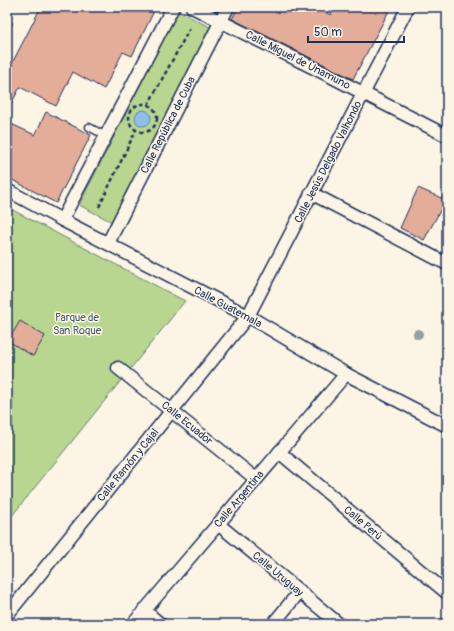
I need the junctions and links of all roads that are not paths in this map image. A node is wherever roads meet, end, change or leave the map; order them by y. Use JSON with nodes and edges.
{"nodes":[{"id":1,"x":173,"y":7,"type":"edge"},
{"id":2,"x":192,"y":7,"type":"edge"},
{"id":3,"x":228,"y":7,"type":"edge"},
{"id":4,"x":408,"y":7,"type":"edge"},
{"id":5,"x":221,"y":21,"type":"junction"},
{"id":6,"x":363,"y":94,"type":"junction"},
{"id":7,"x":89,"y":127,"type":"dead end"},
{"id":8,"x":446,"y":133,"type":"edge"},
{"id":9,"x":106,"y":136,"type":"junction"},
{"id":10,"x":7,"y":190,"type":"edge"},
{"id":11,"x":312,"y":193,"type":"junction"},
{"id":12,"x":62,"y":220,"type":"junction"},
{"id":13,"x":108,"y":243,"type":"junction"},
{"id":14,"x":447,"y":264,"type":"edge"},
{"id":15,"x":248,"y":316,"type":"junction"},
{"id":16,"x":118,"y":368,"type":"dead end"},
{"id":17,"x":346,"y":374,"type":"junction"},
{"id":18,"x":172,"y":411,"type":"junction"},
{"id":19,"x":447,"y":426,"type":"edge"},
{"id":20,"x":279,"y":452,"type":"junction"},
{"id":21,"x":256,"y":479,"type":"junction"},
{"id":22,"x":218,"y":524,"type":"junction"},
{"id":23,"x":300,"y":591,"type":"junction"},
{"id":24,"x":447,"y":593,"type":"edge"},
{"id":25,"x":144,"y":610,"type":"junction"},
{"id":26,"x":7,"y":615,"type":"edge"},
{"id":27,"x":132,"y":624,"type":"edge"},
{"id":28,"x":160,"y":624,"type":"edge"},
{"id":29,"x":273,"y":624,"type":"edge"},
{"id":30,"x":339,"y":624,"type":"edge"}],
"edges":[{"from":1,"to":9,"type":"street"},
{"from":2,"to":5,"type":"street","name":"Calle Miguel de Unamuno"},
{"from":3,"to":5,"type":"street","name":"Calle República de Cuba"},
{"from":4,"to":6,"type":"street","name":"Calle Jesús Delgado Valhondo"},
{"from":5,"to":6,"type":"street","name":"Calle Miguel de Unamuno"},
{"from":5,"to":13,"type":"street","name":"Calle República de Cuba"},
{"from":6,"to":8,"type":"street","name":"Calle Miguel de Unamuno"},
{"from":6,"to":11,"type":"street","name":"Calle Jesús Delgado Valhondo"},
{"from":7,"to":9,"type":"lane"},
{"from":9,"to":12,"type":"street"},
{"from":10,"to":12,"type":"street","name":"Calle Guatemala"},
{"from":11,"to":14,"type":"street"},
{"from":11,"to":15,"type":"street","name":"Calle Jesús Delgado Valhondo"},
{"from":12,"to":13,"type":"street","name":"Calle Guatemala"},
{"from":13,"to":15,"type":"street","name":"Calle Guatemala"},
{"from":15,"to":17,"type":"street","name":"Calle Guatemala"},
{"from":15,"to":18,"type":"street","name":"Calle Ramón y Cajal"},
{"from":16,"to":18,"type":"street","name":"Calle Ecuador"},
{"from":17,"to":19,"type":"street","name":"Calle Guatemala"},
{"from":17,"to":20,"type":"street","name":"Calle Argentina"},
{"from":18,"to":21,"type":"street","name":"Calle Ecuador"},
{"from":18,"to":26,"type":"street","name":"Calle Ramón y Cajal"},
{"from":20,"to":21,"type":"street","name":"Calle Argentina"},
{"from":20,"to":24,"type":"street","name":"Calle Perú"},
{"from":21,"to":22,"type":"street","name":"Calle Argentina"},
{"from":22,"to":23,"type":"street","name":"Calle Uruguay"},
{"from":22,"to":25,"type":"street","name":"Calle Argentina"},
{"from":23,"to":29,"type":"street"},
{"from":23,"to":30,"type":"street","name":"Calle Uruguay"},
{"from":25,"to":27,"type":"street","name":"Calle Argentina"},
{"from":25,"to":28,"type":"street"}]}
